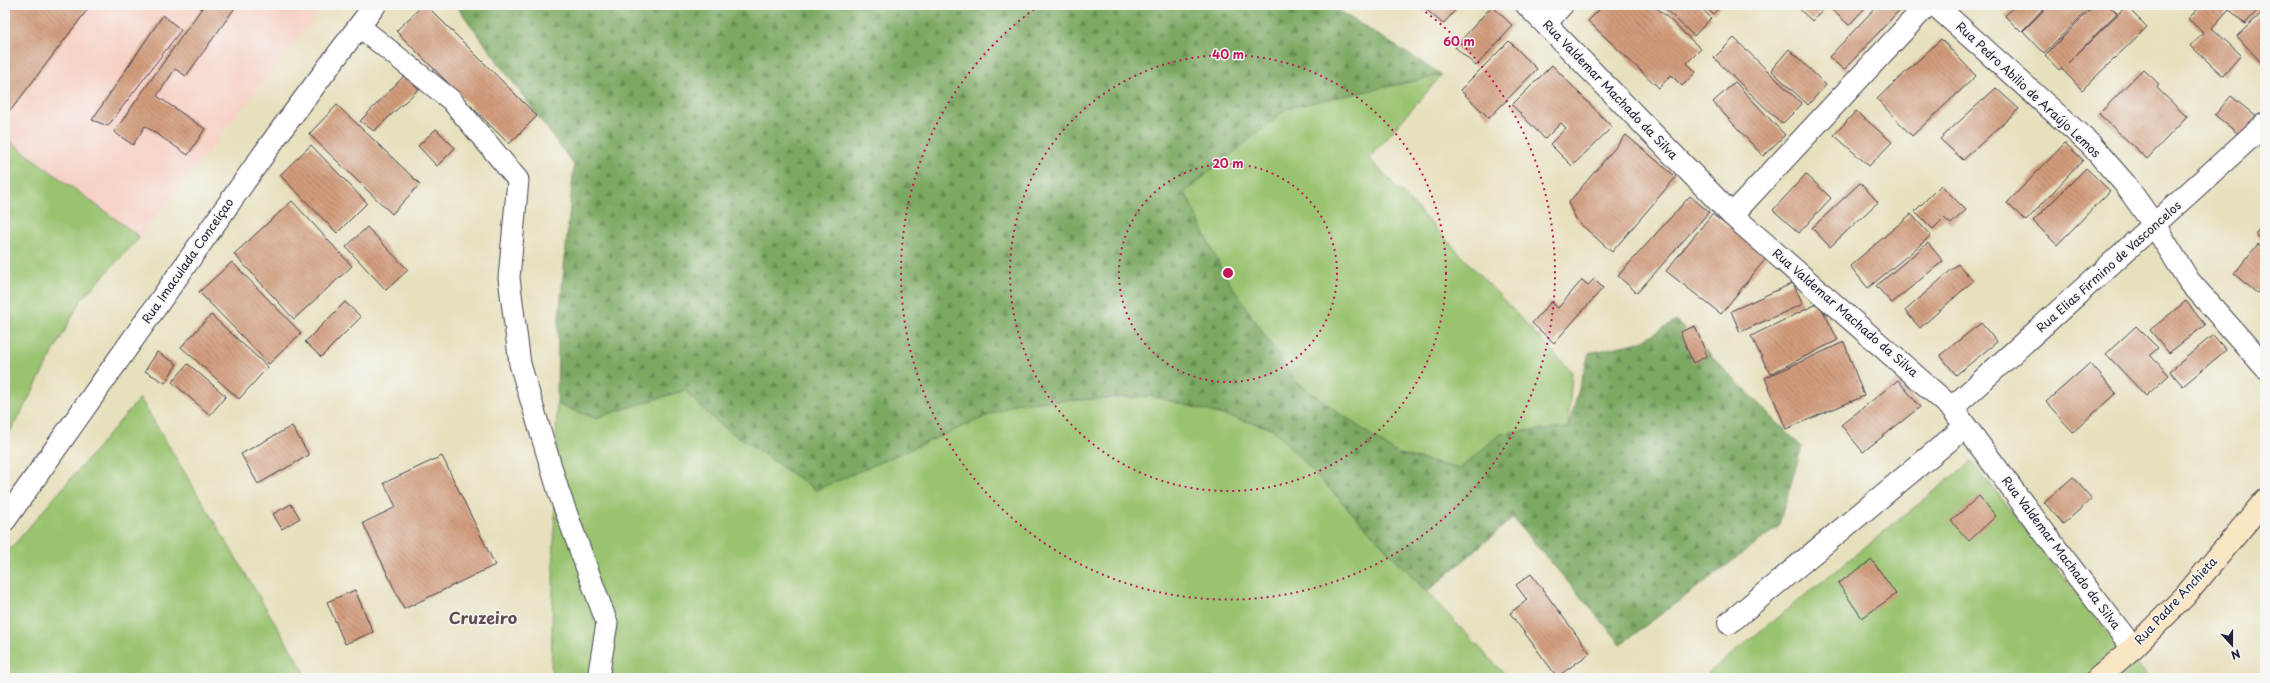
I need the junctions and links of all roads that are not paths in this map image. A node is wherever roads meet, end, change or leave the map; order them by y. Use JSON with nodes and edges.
{"nodes":[{"id":1,"x":374,"y":5,"type":"edge"},
{"id":2,"x":1527,"y":5,"type":"edge"},
{"id":3,"x":1562,"y":5,"type":"edge"},
{"id":4,"x":1927,"y":5,"type":"edge"},
{"id":5,"x":1935,"y":5,"type":"edge"},
{"id":6,"x":1546,"y":23,"type":"junction"},
{"id":7,"x":359,"y":26,"type":"junction"},
{"id":8,"x":2265,"y":124,"type":"edge"},
{"id":9,"x":1732,"y":215,"type":"junction"},
{"id":10,"x":2155,"y":226,"type":"junction"},
{"id":11,"x":2265,"y":367,"type":"edge"},
{"id":12,"x":1952,"y":408,"type":"junction"},
{"id":13,"x":1965,"y":427,"type":"junction"},
{"id":14,"x":2265,"y":500,"type":"edge"},
{"id":15,"x":5,"y":520,"type":"edge"},
{"id":16,"x":1729,"y":623,"type":"dead end"},
{"id":17,"x":2133,"y":648,"type":"junction"},
{"id":18,"x":598,"y":678,"type":"edge"},
{"id":19,"x":2098,"y":678,"type":"edge"}],
"edges":[{"from":1,"to":7,"type":"street","name":"Rua Imaculada Conceiçao"},
{"from":2,"to":6,"type":"street","name":"Rua Valdemar Machado da Silva"},
{"from":3,"to":6,"type":"street"},
{"from":4,"to":9,"type":"street"},
{"from":5,"to":10,"type":"street","name":"Rua Pedro Abilio de Araújo Lemos"},
{"from":6,"to":9,"type":"street","name":"Rua Valdemar Machado da Silva"},
{"from":7,"to":15,"type":"street","name":"Rua Imaculada Conceiçao"},
{"from":7,"to":18,"type":"lane"},
{"from":8,"to":10,"type":"street","name":"Rua Elias Firmino de Vasconcelos"},
{"from":9,"to":12,"type":"street","name":"Rua Valdemar Machado da Silva"},
{"from":10,"to":11,"type":"street","name":"Rua Pedro Abilio de Araújo Lemos"},
{"from":10,"to":12,"type":"street","name":"Rua Elias Firmino de Vasconcelos"},
{"from":12,"to":13,"type":"street","name":"Rua Valdemar Machado da Silva"},
{"from":13,"to":16,"type":"street"},
{"from":13,"to":17,"type":"street","name":"Rua Valdemar Machado da Silva"},
{"from":14,"to":17,"type":"street","name":"Rua Padre Anchieta"},
{"from":17,"to":19,"type":"street","name":"Rua Padre Anchieta"}]}
